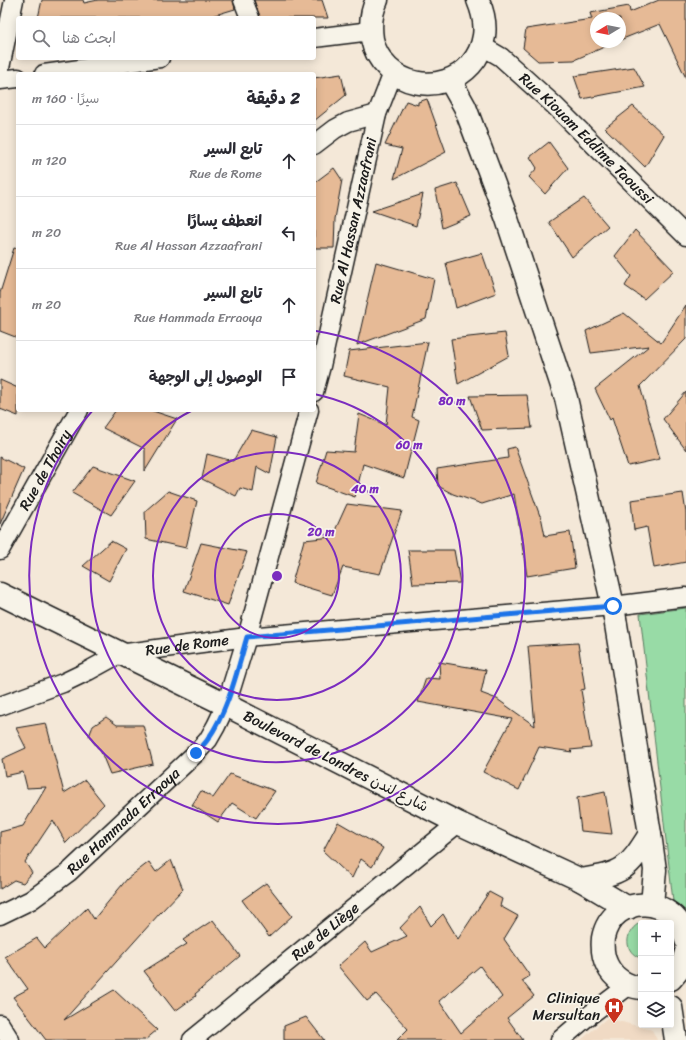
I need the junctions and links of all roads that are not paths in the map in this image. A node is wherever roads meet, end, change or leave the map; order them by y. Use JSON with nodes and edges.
{"nodes":[{"id":1,"x":14,"y":0,"type":"edge"},
{"id":2,"x":243,"y":0,"type":"edge"},
{"id":3,"x":377,"y":0,"type":"edge"},
{"id":4,"x":479,"y":0,"type":"edge"},
{"id":5,"x":249,"y":16,"type":"edge"},
{"id":6,"x":371,"y":31,"type":"junction"},
{"id":7,"x":316,"y":38,"type":"edge"},
{"id":8,"x":482,"y":46,"type":"junction"},
{"id":9,"x":146,"y":60,"type":"edge"},
{"id":10,"x":0,"y":68,"type":"edge"},
{"id":11,"x":58,"y":72,"type":"edge"},
{"id":12,"x":393,"y":73,"type":"junction"},
{"id":13,"x":16,"y":78,"type":"edge"},
{"id":14,"x":0,"y":80,"type":"edge"},
{"id":15,"x":450,"y":80,"type":"junction"},
{"id":16,"x":377,"y":114,"type":"junction"},
{"id":17,"x":316,"y":143,"type":"edge"},
{"id":18,"x":686,"y":236,"type":"edge"},
{"id":19,"x":316,"y":385,"type":"edge"},
{"id":20,"x":78,"y":412,"type":"edge"},
{"id":21,"x":308,"y":412,"type":"edge"},
{"id":22,"x":0,"y":550,"type":"edge"},
{"id":23,"x":0,"y":594,"type":"edge"},
{"id":24,"x":686,"y":596,"type":"edge"},
{"id":25,"x":613,"y":606,"type":"junction"},
{"id":26,"x":247,"y":637,"type":"junction"},
{"id":27,"x":119,"y":654,"type":"junction"},
{"id":28,"x":226,"y":705,"type":"junction"},
{"id":29,"x":0,"y":706,"type":"edge"},
{"id":30,"x":458,"y":823,"type":"junction"},
{"id":31,"x":650,"y":834,"type":"junction"},
{"id":32,"x":581,"y":880,"type":"junction"},
{"id":33,"x":652,"y":905,"type":"junction"},
{"id":34,"x":628,"y":908,"type":"junction"},
{"id":35,"x":0,"y":915,"type":"edge"},
{"id":36,"x":686,"y":940,"type":"edge"},
{"id":37,"x":686,"y":952,"type":"edge"},
{"id":38,"x":674,"y":975,"type":"edge"},
{"id":39,"x":635,"y":987,"type":"edge"},
{"id":40,"x":0,"y":1024,"type":"edge"},
{"id":41,"x":674,"y":1027,"type":"edge"},
{"id":42,"x":10,"y":1040,"type":"edge"},
{"id":43,"x":192,"y":1040,"type":"edge"},
{"id":44,"x":560,"y":1040,"type":"edge"},
{"id":45,"x":676,"y":1040,"type":"edge"}],
"edges":[{"from":1,"to":10,"type":"street"},
{"from":2,"to":5,"type":"street"},
{"from":3,"to":6,"type":"street"},
{"from":4,"to":8,"type":"street"},
{"from":6,"to":7,"type":"street"},
{"from":6,"to":12,"type":"street"},
{"from":8,"to":15,"type":"street"},
{"from":8,"to":18,"type":"street","name":"Rue Kiouam Eddime Taoussi"},
{"from":9,"to":11,"type":"street"},
{"from":12,"to":15,"type":"street"},
{"from":12,"to":16,"type":"street","name":"Rue Al Hassan Azzaafrani"},
{"from":13,"to":14,"type":"street"},
{"from":15,"to":25,"type":"street"},
{"from":16,"to":17,"type":"street"},
{"from":16,"to":19,"type":"street","name":"Rue Al Hassan Azzaafrani"},
{"from":20,"to":22,"type":"street","name":"Rue de Thoiry"},
{"from":21,"to":26,"type":"street"},
{"from":23,"to":27,"type":"street","name":"Boulevard de Londres شارع لندن"},
{"from":24,"to":25,"type":"street","name":"Rue de Rome"},
{"from":25,"to":26,"type":"street","name":"Rue de Rome"},
{"from":25,"to":31,"type":"street"},
{"from":26,"to":27,"type":"street","name":"Rue de Rome"},
{"from":26,"to":28,"type":"street"},
{"from":27,"to":28,"type":"street","name":"Boulevard de Londres شارع لندن"},
{"from":27,"to":29,"type":"street"},
{"from":28,"to":30,"type":"street","name":"Boulevard de Londres شارع لندن"},
{"from":28,"to":35,"type":"street","name":"Rue Hammada Erraoya"},
{"from":30,"to":32,"type":"street","name":"Boulevard de Londres شارع لندن"},
{"from":30,"to":43,"type":"street","name":"Rue de Liège"},
{"from":31,"to":32,"type":"street"},
{"from":31,"to":33,"type":"street"},
{"from":32,"to":34,"type":"street","name":"Boulevard de Londres شارع لندن"},
{"from":33,"to":34,"type":"street"},
{"from":33,"to":36,"type":"street"},
{"from":34,"to":39,"type":"street"},
{"from":37,"to":38,"type":"street"},
{"from":39,"to":44,"type":"street"},
{"from":40,"to":42,"type":"street"},
{"from":41,"to":45,"type":"street"}]}
